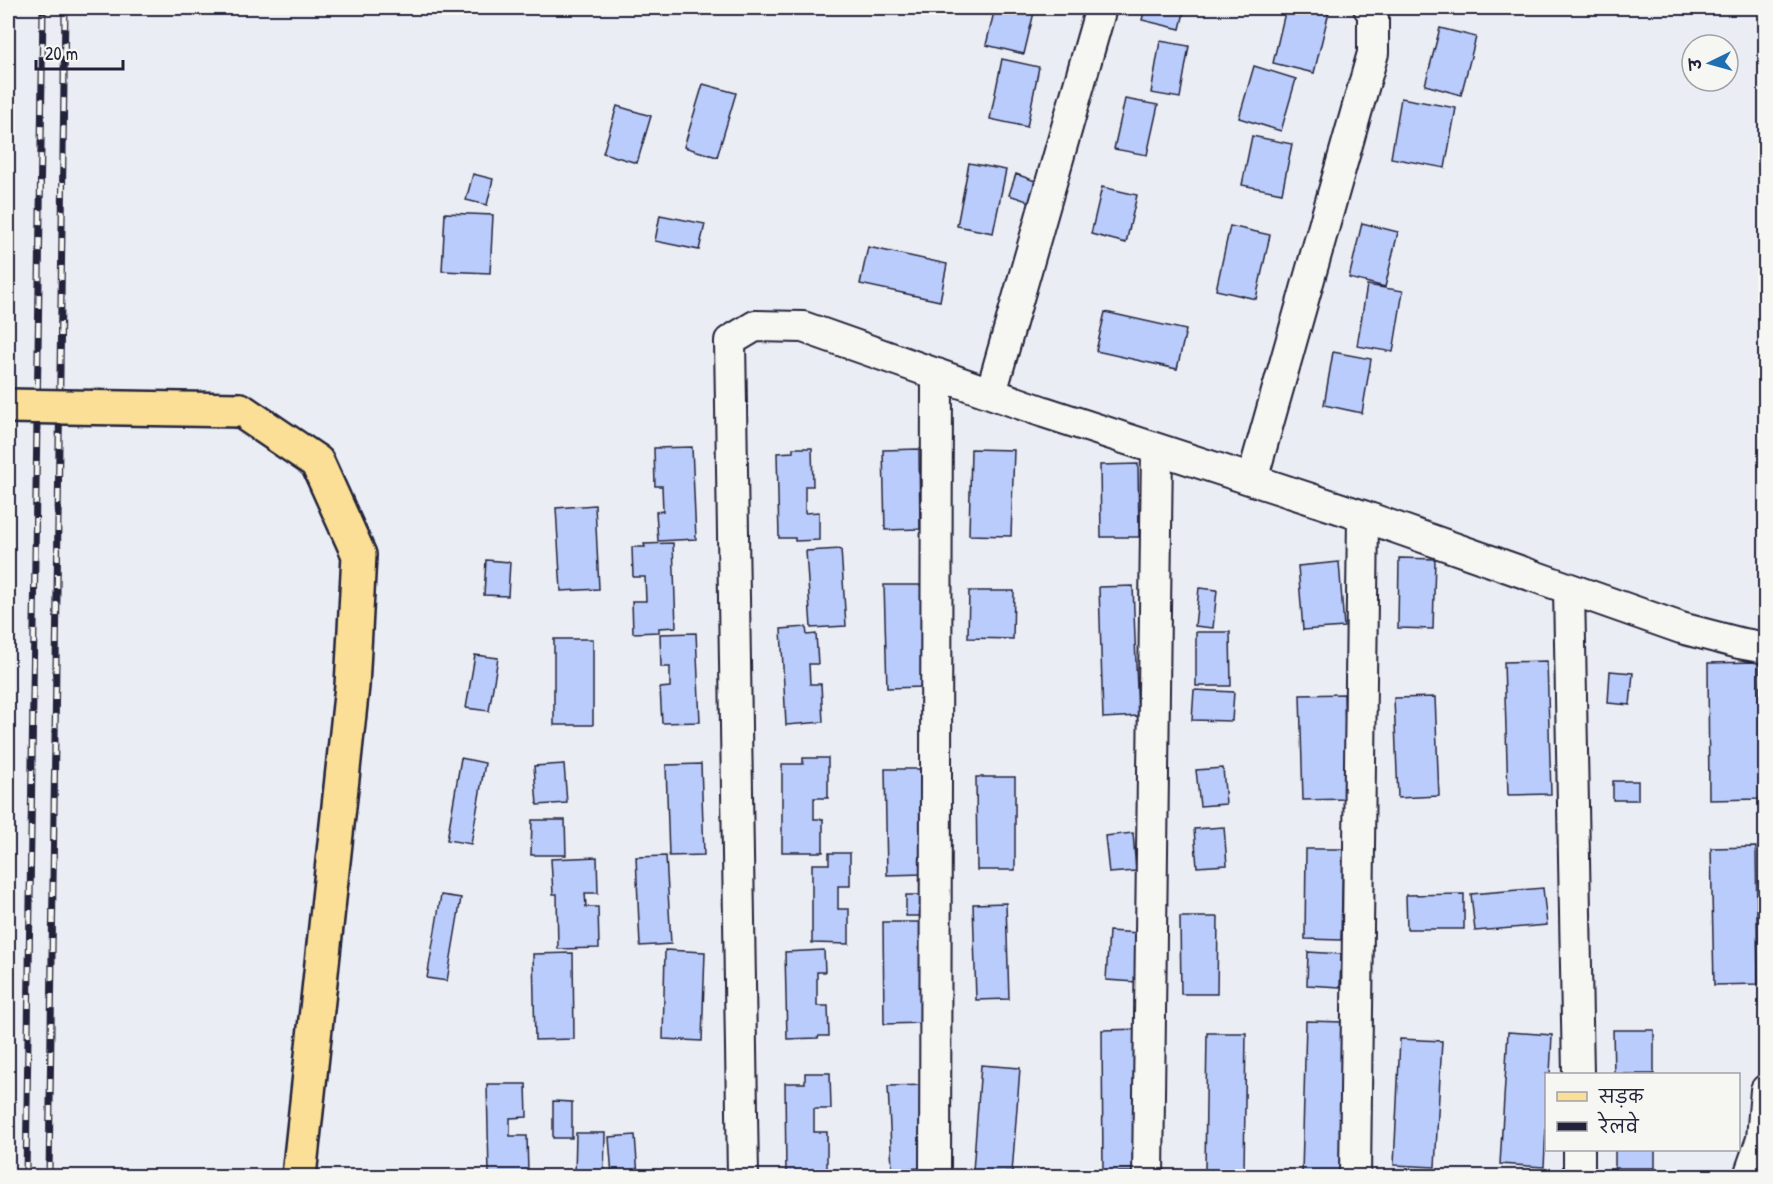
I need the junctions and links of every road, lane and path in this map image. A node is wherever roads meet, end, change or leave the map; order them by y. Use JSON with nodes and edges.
{"nodes":[{"id":1,"x":1101,"y":8,"type":"edge"},
{"id":2,"x":1369,"y":8,"type":"edge"},
{"id":3,"x":937,"y":374,"type":"junction"},
{"id":4,"x":991,"y":393,"type":"junction"},
{"id":5,"x":8,"y":406,"type":"edge"},
{"id":6,"x":1157,"y":448,"type":"junction"},
{"id":7,"x":1252,"y":480,"type":"junction"},
{"id":8,"x":1363,"y":516,"type":"junction"},
{"id":9,"x":1569,"y":589,"type":"junction"},
{"id":10,"x":1766,"y":648,"type":"edge"},
{"id":11,"x":1578,"y":1073,"type":"edge"},
{"id":12,"x":1766,"y":1090,"type":"edge"},
{"id":13,"x":1764,"y":1138,"type":"edge"},
{"id":14,"x":1579,"y":1151,"type":"edge"},
{"id":15,"x":299,"y":1176,"type":"edge"},
{"id":16,"x":743,"y":1176,"type":"edge"},
{"id":17,"x":934,"y":1176,"type":"edge"},
{"id":18,"x":1148,"y":1176,"type":"edge"},
{"id":19,"x":1355,"y":1176,"type":"edge"},
{"id":20,"x":1580,"y":1176,"type":"edge"},
{"id":21,"x":1749,"y":1176,"type":"edge"}],
"edges":[{"from":1,"to":4,"type":"street"},
{"from":2,"to":7,"type":"street"},
{"from":3,"to":4,"type":"street"},
{"from":3,"to":16,"type":"street"},
{"from":3,"to":17,"type":"street"},
{"from":4,"to":6,"type":"street"},
{"from":5,"to":15,"type":"main road","bridge":true},
{"from":6,"to":7,"type":"street"},
{"from":6,"to":18,"type":"street"},
{"from":7,"to":8,"type":"street"},
{"from":8,"to":9,"type":"street"},
{"from":8,"to":19,"type":"street"},
{"from":9,"to":10,"type":"street"},
{"from":9,"to":11,"type":"street"},
{"from":12,"to":13,"type":"street"},
{"from":13,"to":21,"type":"street"},
{"from":14,"to":20,"type":"street"}]}
